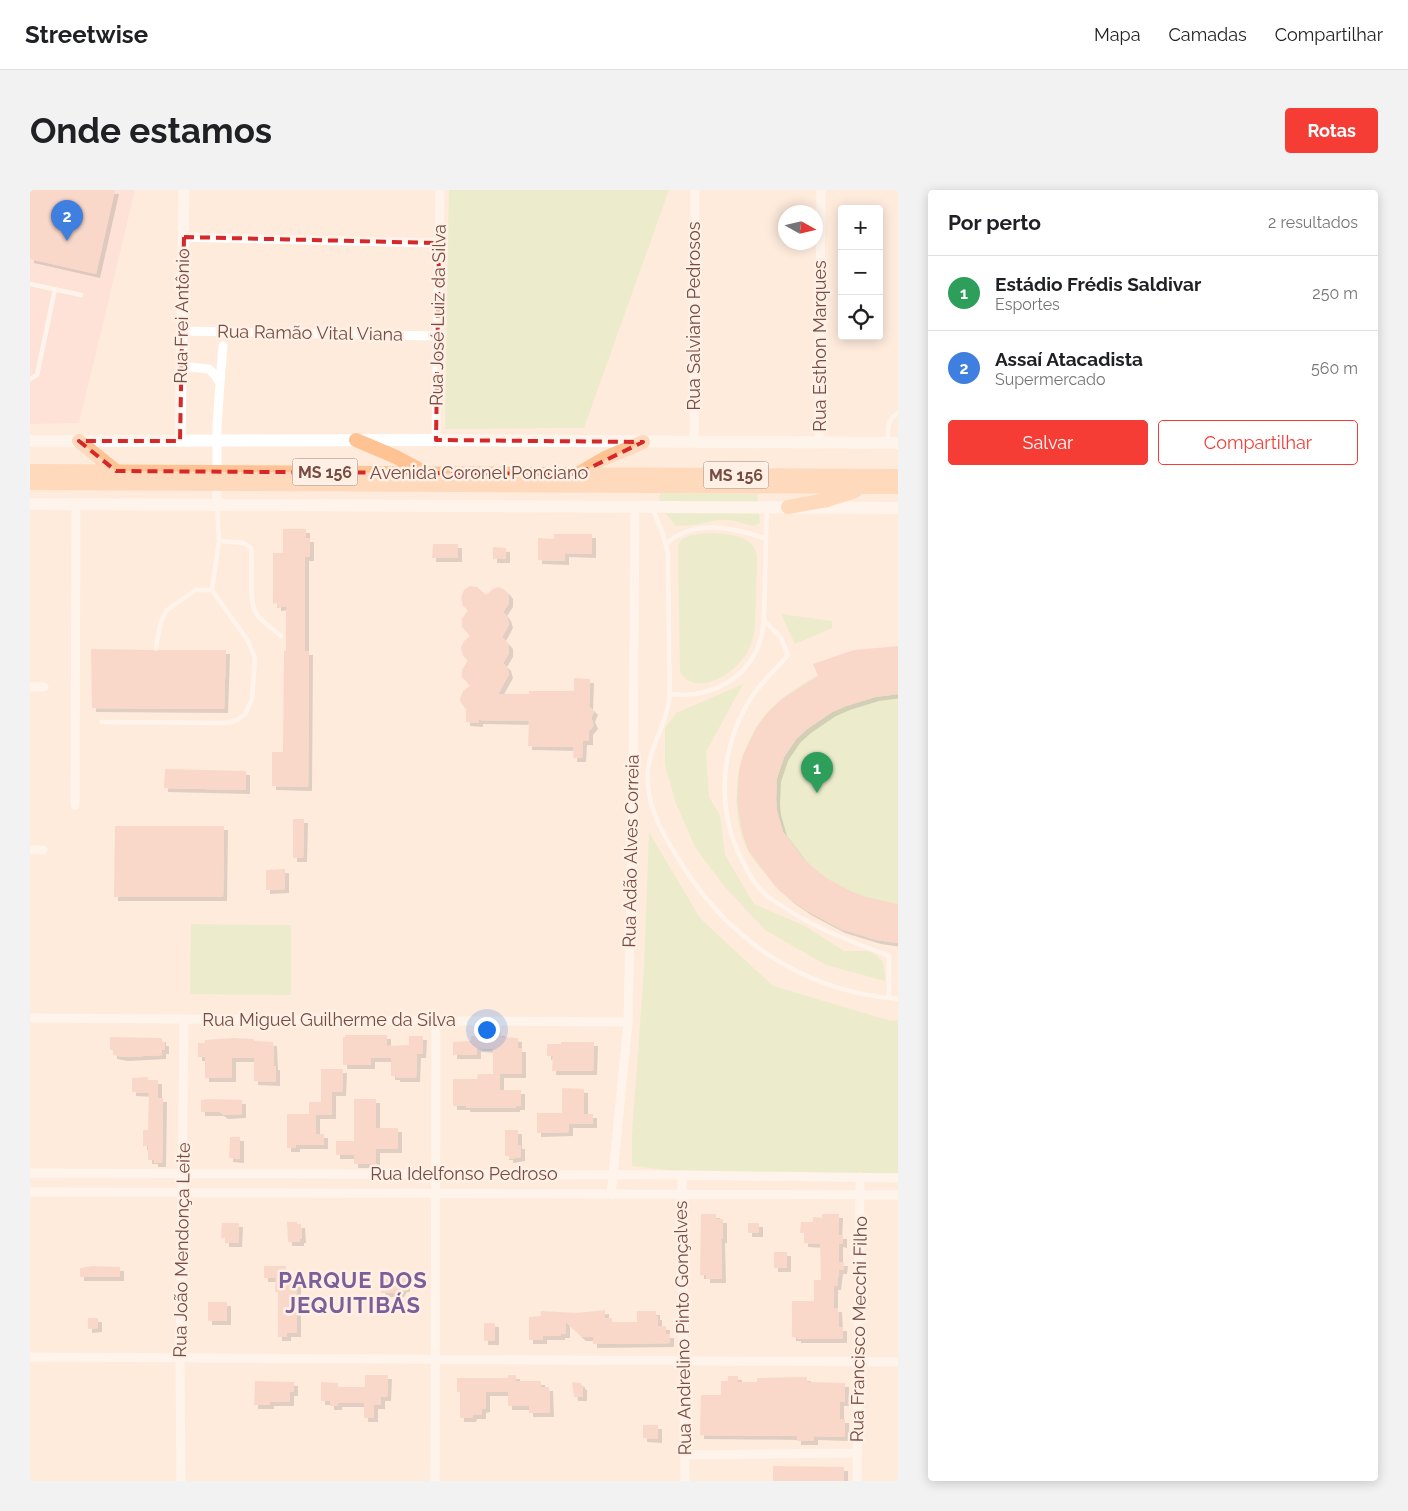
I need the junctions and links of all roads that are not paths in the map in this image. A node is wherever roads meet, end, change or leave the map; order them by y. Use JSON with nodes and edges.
{"nodes":[{"id":1,"x":184,"y":190,"type":"edge"},
{"id":2,"x":440,"y":190,"type":"edge"},
{"id":3,"x":695,"y":190,"type":"edge"},
{"id":4,"x":821,"y":190,"type":"edge"},
{"id":5,"x":184,"y":237,"type":"junction"},
{"id":6,"x":439,"y":243,"type":"junction"},
{"id":7,"x":30,"y":284,"type":"edge"},
{"id":8,"x":55,"y":290,"type":"junction"},
{"id":9,"x":81,"y":295,"type":"dead end"},
{"id":10,"x":182,"y":331,"type":"junction"},
{"id":11,"x":437,"y":336,"type":"junction"},
{"id":12,"x":223,"y":346,"type":"dead end"},
{"id":13,"x":181,"y":366,"type":"junction"},
{"id":14,"x":30,"y":380,"type":"edge"},
{"id":15,"x":220,"y":382,"type":"junction"},
{"id":16,"x":898,"y":413,"type":"edge"},
{"id":17,"x":30,"y":440,"type":"edge"},
{"id":18,"x":356,"y":440,"type":"junction"},
{"id":19,"x":436,"y":440,"type":"junction"},
{"id":20,"x":79,"y":441,"type":"junction"},
{"id":21,"x":216,"y":441,"type":"junction"},
{"id":22,"x":180,"y":442,"type":"junction"},
{"id":23,"x":643,"y":442,"type":"junction"},
{"id":24,"x":694,"y":442,"type":"junction"},
{"id":25,"x":819,"y":442,"type":"junction"},
{"id":26,"x":893,"y":443,"type":"edge"},
{"id":27,"x":30,"y":471,"type":"edge"},
{"id":28,"x":116,"y":471,"type":"junction"},
{"id":29,"x":425,"y":473,"type":"junction"},
{"id":30,"x":577,"y":474,"type":"junction"},
{"id":31,"x":898,"y":476,"type":"edge"},
{"id":32,"x":171,"y":478,"type":"junction"},
{"id":33,"x":217,"y":478,"type":"junction"},
{"id":34,"x":30,"y":485,"type":"edge"},
{"id":35,"x":868,"y":487,"type":"junction"},
{"id":36,"x":898,"y":487,"type":"edge"},
{"id":37,"x":30,"y":504,"type":"edge"},
{"id":38,"x":76,"y":504,"type":"junction"},
{"id":39,"x":217,"y":504,"type":"junction"},
{"id":40,"x":635,"y":506,"type":"junction"},
{"id":41,"x":652,"y":506,"type":"junction"},
{"id":42,"x":767,"y":507,"type":"junction"},
{"id":43,"x":788,"y":507,"type":"junction"},
{"id":44,"x":898,"y":508,"type":"edge"},
{"id":45,"x":766,"y":539,"type":"junction"},
{"id":46,"x":219,"y":541,"type":"junction"},
{"id":47,"x":666,"y":544,"type":"junction"},
{"id":48,"x":212,"y":590,"type":"junction"},
{"id":49,"x":764,"y":620,"type":"junction"},
{"id":50,"x":281,"y":636,"type":"dead end"},
{"id":51,"x":156,"y":647,"type":"dead end"},
{"id":52,"x":30,"y":687,"type":"edge"},
{"id":53,"x":44,"y":687,"type":"dead end"},
{"id":54,"x":669,"y":694,"type":"junction"},
{"id":55,"x":101,"y":722,"type":"dead end"},
{"id":56,"x":75,"y":806,"type":"dead end"},
{"id":57,"x":30,"y":850,"type":"edge"},
{"id":58,"x":43,"y":850,"type":"dead end"},
{"id":59,"x":889,"y":998,"type":"junction"},
{"id":60,"x":898,"y":999,"type":"edge"},
{"id":61,"x":30,"y":1018,"type":"edge"},
{"id":62,"x":184,"y":1020,"type":"junction"},
{"id":63,"x":436,"y":1020,"type":"junction"},
{"id":64,"x":628,"y":1022,"type":"junction"},
{"id":65,"x":30,"y":1173,"type":"edge"},
{"id":66,"x":183,"y":1174,"type":"junction"},
{"id":67,"x":436,"y":1174,"type":"junction"},
{"id":68,"x":612,"y":1175,"type":"junction"},
{"id":69,"x":682,"y":1175,"type":"junction"},
{"id":70,"x":860,"y":1177,"type":"junction"},
{"id":71,"x":898,"y":1178,"type":"edge"},
{"id":72,"x":30,"y":1192,"type":"edge"},
{"id":73,"x":183,"y":1192,"type":"junction"},
{"id":74,"x":436,"y":1193,"type":"junction"},
{"id":75,"x":682,"y":1194,"type":"junction"},
{"id":76,"x":611,"y":1195,"type":"junction"},
{"id":77,"x":861,"y":1195,"type":"junction"},
{"id":78,"x":898,"y":1195,"type":"edge"},
{"id":79,"x":30,"y":1357,"type":"edge"},
{"id":80,"x":180,"y":1358,"type":"junction"},
{"id":81,"x":436,"y":1359,"type":"junction"},
{"id":82,"x":684,"y":1361,"type":"junction"},
{"id":83,"x":858,"y":1362,"type":"junction"},
{"id":84,"x":898,"y":1362,"type":"edge"},
{"id":85,"x":857,"y":1454,"type":"junction"},
{"id":86,"x":685,"y":1455,"type":"junction"},
{"id":87,"x":181,"y":1481,"type":"edge"},
{"id":88,"x":435,"y":1481,"type":"edge"},
{"id":89,"x":685,"y":1481,"type":"edge"},
{"id":90,"x":856,"y":1481,"type":"edge"}],
"edges":[{"from":1,"to":5,"type":"street","name":"Rua Frei Antônio"},
{"from":2,"to":6,"type":"street","name":"Rua José Luiz da Silva"},
{"from":3,"to":24,"type":"street","name":"Rua Salviano Pedrosos"},
{"from":4,"to":25,"type":"street","name":"Rua Esthon Marques"},
{"from":5,"to":6,"type":"street"},
{"from":5,"to":10,"type":"street","name":"Rua Frei Antônio"},
{"from":6,"to":11,"type":"street","name":"Rua José Luiz da Silva"},
{"from":7,"to":8,"type":"lane"},
{"from":8,"to":9,"type":"lane"},
{"from":8,"to":14,"type":"lane"},
{"from":10,"to":11,"type":"street","name":"Rua Ramão Vital Viana"},
{"from":10,"to":13,"type":"street","name":"Rua Frei Antônio"},
{"from":11,"to":19,"type":"street","name":"Rua José Luiz da Silva"},
{"from":12,"to":15,"type":"street"},
{"from":13,"to":15,"type":"street"},
{"from":13,"to":22,"type":"street","name":"Rua Frei Antônio"},
{"from":15,"to":21,"type":"street"},
{"from":16,"to":26,"type":"lane"},
{"from":17,"to":20,"type":"main road"},
{"from":18,"to":19,"type":"main road"},
{"from":18,"to":21,"type":"main road"},
{"from":18,"to":29,"type":"main road"},
{"from":19,"to":23,"type":"main road"},
{"from":20,"to":22,"type":"main road"},
{"from":20,"to":28,"type":"main road"},
{"from":21,"to":22,"type":"main road"},
{"from":21,"to":33,"type":"street"},
{"from":23,"to":24,"type":"main road"},
{"from":23,"to":30,"type":"main road"},
{"from":24,"to":25,"type":"main road"},
{"from":25,"to":26,"type":"main road"},
{"from":27,"to":28,"type":"main road","name":"Avenida Coronel Ponciano","number":"MS 156"},
{"from":28,"to":32,"type":"main road","name":"Avenida Coronel Ponciano","number":"MS 156"},
{"from":29,"to":30,"type":"main road","name":"Avenida Coronel Ponciano","number":"MS 156"},
{"from":29,"to":33,"type":"main road","name":"Avenida Coronel Ponciano","number":"MS 156"},
{"from":30,"to":31,"type":"main road","name":"Avenida Coronel Ponciano","number":"MS 156"},
{"from":32,"to":33,"type":"main road","name":"Avenida Coronel Ponciano","number":"MS 156"},
{"from":32,"to":34,"type":"main road"},
{"from":33,"to":35,"type":"main road"},
{"from":33,"to":39,"type":"street"},
{"from":35,"to":36,"type":"main road"},
{"from":35,"to":43,"type":"main road"},
{"from":37,"to":38,"type":"main road"},
{"from":38,"to":39,"type":"main road"},
{"from":38,"to":56,"type":"street"},
{"from":39,"to":40,"type":"main road"},
{"from":39,"to":46,"type":"lane"},
{"from":40,"to":41,"type":"main road"},
{"from":40,"to":64,"type":"street","name":"Rua Adão Alves Correia"},
{"from":41,"to":42,"type":"main road"},
{"from":41,"to":47,"type":"lane"},
{"from":42,"to":43,"type":"main road"},
{"from":42,"to":45,"type":"lane"},
{"from":43,"to":44,"type":"main road"},
{"from":45,"to":47,"type":"lane"},
{"from":45,"to":49,"type":"lane"},
{"from":46,"to":48,"type":"lane"},
{"from":46,"to":50,"type":"lane"},
{"from":47,"to":54,"type":"lane"},
{"from":48,"to":51,"type":"lane"},
{"from":48,"to":55,"type":"lane"},
{"from":49,"to":54,"type":"lane"},
{"from":49,"to":59,"type":"lane"},
{"from":52,"to":53,"type":"street"},
{"from":54,"to":59,"type":"lane"},
{"from":57,"to":58,"type":"street"},
{"from":59,"to":60,"type":"lane"},
{"from":61,"to":62,"type":"street","name":"Rua Miguel Guilherme da Silva"},
{"from":62,"to":63,"type":"street","name":"Rua Miguel Guilherme da Silva"},
{"from":62,"to":66,"type":"street","name":"Rua João Mendonça Leite"},
{"from":63,"to":64,"type":"street","name":"Rua Miguel Guilherme da Silva"},
{"from":63,"to":67,"type":"street"},
{"from":64,"to":68,"type":"street","name":"Rua Adão Alves Correia"},
{"from":65,"to":66,"type":"street","name":"Rua Idelfonso Pedroso"},
{"from":66,"to":67,"type":"street","name":"Rua Idelfonso Pedroso"},
{"from":66,"to":73,"type":"street","name":"Rua João Mendonça Leite"},
{"from":67,"to":68,"type":"street","name":"Rua Idelfonso Pedroso"},
{"from":67,"to":74,"type":"street"},
{"from":68,"to":69,"type":"street","name":"Rua Idelfonso Pedroso"},
{"from":68,"to":76,"type":"street","name":"Rua Adão Alves Correia"},
{"from":69,"to":70,"type":"street","name":"Rua Idelfonso Pedroso"},
{"from":69,"to":75,"type":"street","name":"Rua Andrelino Pinto Gonçalves"},
{"from":70,"to":71,"type":"street","name":"Rua Idelfonso Pedroso"},
{"from":70,"to":77,"type":"street","name":"Rua Francisco Mecchi Filho"},
{"from":72,"to":73,"type":"street","name":"Rua Idelfonso Pedroso"},
{"from":73,"to":74,"type":"street","name":"Rua Idelfonso Pedroso"},
{"from":73,"to":80,"type":"street","name":"Rua João Mendonça Leite"},
{"from":74,"to":76,"type":"street","name":"Rua Idelfonso Pedroso"},
{"from":74,"to":81,"type":"street"},
{"from":75,"to":76,"type":"street","name":"Rua Idelfonso Pedroso"},
{"from":75,"to":77,"type":"street","name":"Rua Idelfonso Pedroso"},
{"from":75,"to":82,"type":"street","name":"Rua Andrelino Pinto Gonçalves"},
{"from":77,"to":78,"type":"street","name":"Rua Idelfonso Pedroso"},
{"from":77,"to":83,"type":"street","name":"Rua Francisco Mecchi Filho"},
{"from":79,"to":80,"type":"street"},
{"from":80,"to":81,"type":"street"},
{"from":80,"to":87,"type":"street","name":"Rua João Mendonça Leite"},
{"from":81,"to":82,"type":"street"},
{"from":81,"to":88,"type":"street"},
{"from":82,"to":83,"type":"street"},
{"from":82,"to":86,"type":"street","name":"Rua Andrelino Pinto Gonçalves"},
{"from":83,"to":84,"type":"street"},
{"from":83,"to":85,"type":"street","name":"Rua Francisco Mecchi Filho"},
{"from":85,"to":86,"type":"street"},
{"from":85,"to":90,"type":"street","name":"Rua Francisco Mecchi Filho"},
{"from":86,"to":89,"type":"street","name":"Rua Andrelino Pinto Gonçalves"}]}
